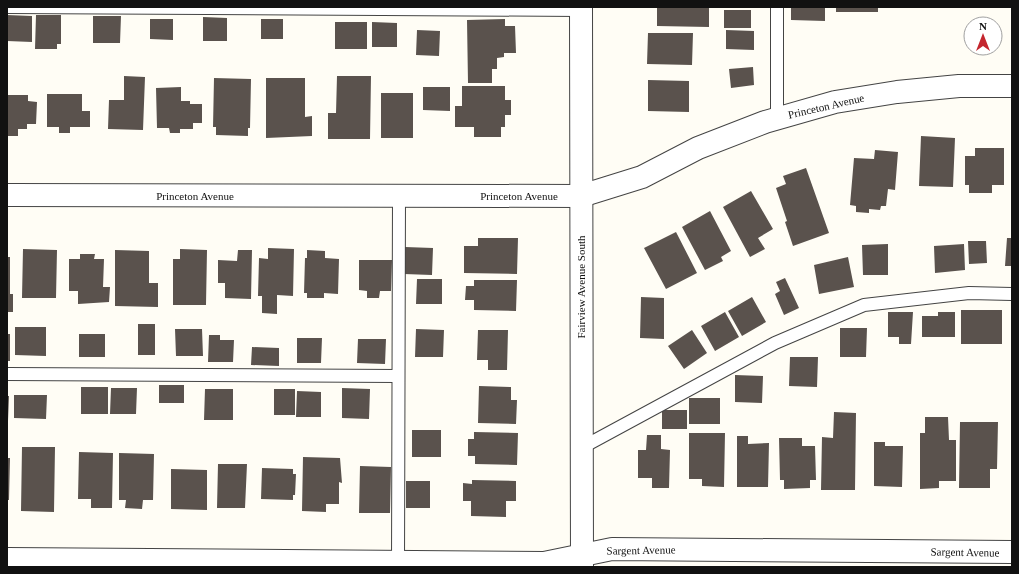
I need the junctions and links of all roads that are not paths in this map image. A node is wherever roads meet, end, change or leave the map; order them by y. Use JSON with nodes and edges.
{"nodes":[{"id":1,"x":7,"y":7,"type":"edge"},
{"id":2,"x":777,"y":7,"type":"edge"},
{"id":3,"x":581,"y":9,"type":"edge"},
{"id":4,"x":1012,"y":86,"type":"edge"},
{"id":5,"x":777,"y":118,"type":"junction"},
{"id":6,"x":7,"y":195,"type":"edge"},
{"id":7,"x":399,"y":196,"type":"junction"},
{"id":8,"x":581,"y":196,"type":"junction"},
{"id":9,"x":1012,"y":294,"type":"edge"},
{"id":10,"x":7,"y":374,"type":"edge"},
{"id":11,"x":398,"y":376,"type":"junction"},
{"id":12,"x":581,"y":448,"type":"junction"},
{"id":13,"x":1012,"y":552,"type":"edge"},
{"id":14,"x":7,"y":560,"type":"edge"},
{"id":15,"x":582,"y":561,"type":"edge"},
{"id":16,"x":398,"y":565,"type":"edge"}],
"edges":[{"from":1,"to":3,"type":"lane"},
{"from":2,"to":5,"type":"lane"},
{"from":3,"to":8,"type":"street","name":"Fairview Avenue South"},
{"from":4,"to":5,"type":"street","name":"Princeton Avenue"},
{"from":5,"to":8,"type":"street","name":"Princeton Avenue"},
{"from":6,"to":7,"type":"street","name":"Princeton Avenue"},
{"from":7,"to":8,"type":"street","name":"Princeton Avenue"},
{"from":7,"to":11,"type":"lane"},
{"from":8,"to":12,"type":"street","name":"Fairview Avenue South"},
{"from":9,"to":12,"type":"lane"},
{"from":10,"to":11,"type":"lane"},
{"from":11,"to":16,"type":"lane"},
{"from":12,"to":15,"type":"street","name":"Fairview Avenue South"},
{"from":13,"to":15,"type":"street","name":"Sargent Avenue"},
{"from":14,"to":16,"type":"street","name":"Sargent Avenue"},
{"from":15,"to":16,"type":"street","name":"Sargent Avenue"}]}
